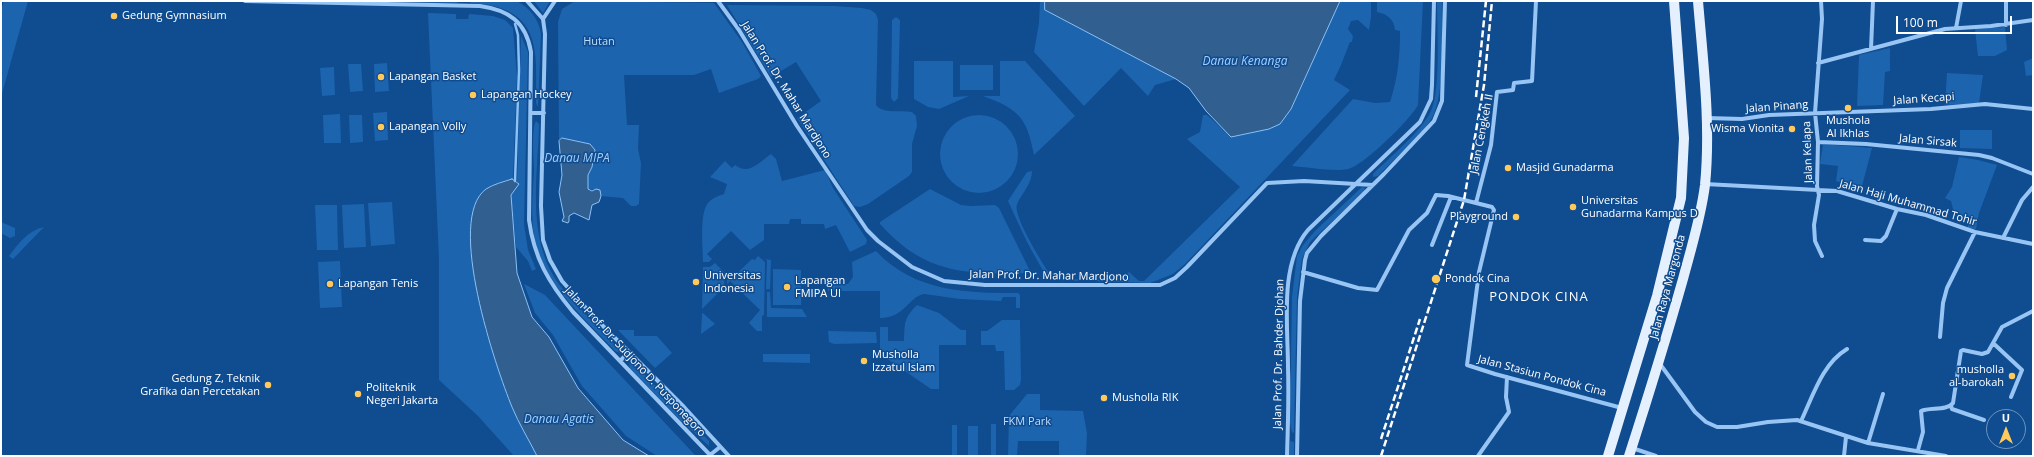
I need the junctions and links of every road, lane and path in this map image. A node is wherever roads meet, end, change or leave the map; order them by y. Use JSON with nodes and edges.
{"nodes":[{"id":1,"x":245,"y":1,"type":"edge"},
{"id":2,"x":526,"y":1,"type":"edge"},
{"id":3,"x":555,"y":1,"type":"edge"},
{"id":4,"x":718,"y":1,"type":"edge"},
{"id":5,"x":1434,"y":1,"type":"edge"},
{"id":6,"x":1445,"y":1,"type":"edge"},
{"id":7,"x":1536,"y":1,"type":"edge"},
{"id":8,"x":1674,"y":1,"type":"edge"},
{"id":9,"x":1698,"y":1,"type":"edge"},
{"id":10,"x":1821,"y":1,"type":"edge"},
{"id":11,"x":1873,"y":1,"type":"edge"},
{"id":12,"x":1961,"y":1,"type":"edge"},
{"id":13,"x":2006,"y":1,"type":"edge"},
{"id":14,"x":543,"y":20,"type":"junction"},
{"id":15,"x":2033,"y":20,"type":"edge"},
{"id":16,"x":2006,"y":25,"type":"junction"},
{"id":17,"x":1956,"y":28,"type":"junction"},
{"id":18,"x":1871,"y":49,"type":"junction"},
{"id":19,"x":1818,"y":63,"type":"junction"},
{"id":20,"x":2033,"y":108,"type":"edge"},
{"id":21,"x":531,"y":113,"type":"junction"},
{"id":22,"x":544,"y":113,"type":"junction"},
{"id":23,"x":1815,"y":113,"type":"junction"},
{"id":24,"x":1707,"y":118,"type":"junction"},
{"id":25,"x":1818,"y":142,"type":"junction"},
{"id":26,"x":2033,"y":174,"type":"edge"},
{"id":27,"x":1358,"y":183,"type":"junction"},
{"id":28,"x":1705,"y":184,"type":"junction"},
{"id":29,"x":1373,"y":185,"type":"junction"},
{"id":30,"x":2033,"y":187,"type":"edge"},
{"id":31,"x":1818,"y":190,"type":"junction"},
{"id":32,"x":1451,"y":197,"type":"junction"},
{"id":33,"x":1476,"y":203,"type":"junction"},
{"id":34,"x":1897,"y":209,"type":"junction"},
{"id":35,"x":1975,"y":232,"type":"junction"},
{"id":36,"x":2003,"y":238,"type":"junction"},
{"id":37,"x":1865,"y":240,"type":"dead end"},
{"id":38,"x":2033,"y":244,"type":"edge"},
{"id":39,"x":1432,"y":245,"type":"dead end"},
{"id":40,"x":1822,"y":256,"type":"dead end"},
{"id":41,"x":1303,"y":272,"type":"junction"},
{"id":42,"x":2033,"y":311,"type":"edge"},
{"id":43,"x":1940,"y":337,"type":"dead end"},
{"id":44,"x":1993,"y":343,"type":"junction"},
{"id":45,"x":1847,"y":349,"type":"dead end"},
{"id":46,"x":629,"y":352,"type":"junction"},
{"id":47,"x":621,"y":360,"type":"junction"},
{"id":48,"x":1660,"y":364,"type":"junction"},
{"id":49,"x":1507,"y":377,"type":"junction"},
{"id":50,"x":1884,"y":394,"type":"dead end"},
{"id":51,"x":2011,"y":396,"type":"dead end"},
{"id":52,"x":1951,"y":406,"type":"junction"},
{"id":53,"x":1622,"y":408,"type":"junction"},
{"id":54,"x":1984,"y":420,"type":"dead end"},
{"id":55,"x":1801,"y":421,"type":"junction"},
{"id":56,"x":1287,"y":436,"type":"junction"},
{"id":57,"x":1297,"y":436,"type":"junction"},
{"id":58,"x":1846,"y":437,"type":"junction"},
{"id":59,"x":1868,"y":443,"type":"junction"},
{"id":60,"x":720,"y":447,"type":"junction"},
{"id":61,"x":1918,"y":450,"type":"junction"},
{"id":62,"x":1631,"y":452,"type":"edge"},
{"id":63,"x":711,"y":456,"type":"edge"},
{"id":64,"x":729,"y":456,"type":"edge"},
{"id":65,"x":1287,"y":456,"type":"edge"},
{"id":66,"x":1297,"y":456,"type":"edge"},
{"id":67,"x":1478,"y":456,"type":"edge"},
{"id":68,"x":1608,"y":456,"type":"edge"},
{"id":69,"x":1656,"y":456,"type":"edge"},
{"id":70,"x":1844,"y":456,"type":"edge"},
{"id":71,"x":1946,"y":456,"type":"edge"}],
"edges":[{"from":1,"to":21,"type":"street","name":"Jalan Prof. Dr. Sudjono D. Pusponegoro"},
{"from":2,"to":14,"type":"street"},
{"from":3,"to":14,"type":"street"},
{"from":4,"to":27,"type":"street","name":"Jalan Prof. Dr. Mahar Mardjono"},
{"from":5,"to":27,"type":"street","name":"Jalan Prof. Dr. Bahder Djohan"},
{"from":6,"to":29,"type":"street"},
{"from":7,"to":33,"type":"street","name":"Jalan Cengkeh II"},
{"from":8,"to":53,"type":"main road","name":"Jalan Raya Margonda"},
{"from":9,"to":24,"type":"main road","name":"Jalan Raya Margonda"},
{"from":10,"to":19,"type":"street","name":"Jalan Pinang"},
{"from":11,"to":18,"type":"street"},
{"from":12,"to":17,"type":"street"},
{"from":13,"to":16,"type":"street"},
{"from":14,"to":22,"type":"street","name":"Jalan Prof. Dr. Sudjono D. Pusponegoro"},
{"from":15,"to":16,"type":"street"},
{"from":16,"to":17,"type":"street"},
{"from":17,"to":18,"type":"street"},
{"from":18,"to":19,"type":"street"},
{"from":19,"to":23,"type":"street","name":"Jalan Pinang"},
{"from":20,"to":23,"type":"street","name":"Jalan Kecapi"},
{"from":21,"to":22,"type":"street"},
{"from":21,"to":47,"type":"street","name":"Jalan Prof. Dr. Sudjono D. Pusponegoro"},
{"from":22,"to":46,"type":"street","name":"Jalan Prof. Dr. Sudjono D. Pusponegoro"},
{"from":23,"to":24,"type":"street","name":"Jalan Pinang"},
{"from":23,"to":25,"type":"street","name":"Jalan Kelapa"},
{"from":24,"to":28,"type":"main road","name":"Jalan Raya Margonda"},
{"from":25,"to":26,"type":"street","name":"Jalan Sirsak"},
{"from":25,"to":31,"type":"street","name":"Jalan Kelapa"},
{"from":27,"to":29,"type":"street","name":"Jalan Prof. Dr. Mahar Mardjono"},
{"from":27,"to":56,"type":"street","name":"Jalan Prof. Dr. Bahder Djohan"},
{"from":28,"to":31,"type":"street","name":"Jalan Haji Muhammad Tohir"},
{"from":28,"to":48,"type":"main road","name":"Jalan Raya Margonda"},
{"from":29,"to":41,"type":"street"},
{"from":30,"to":36,"type":"street"},
{"from":31,"to":34,"type":"street","name":"Jalan Haji Muhammad Tohir"},
{"from":31,"to":40,"type":"street","name":"Jalan Kelapa"},
{"from":32,"to":33,"type":"street","name":"Jalan Stasiun Pondok Cina"},
{"from":32,"to":39,"type":"street"},
{"from":32,"to":41,"type":"street"},
{"from":33,"to":49,"type":"street","name":"Jalan Stasiun Pondok Cina"},
{"from":34,"to":35,"type":"street","name":"Jalan Haji Muhammad Tohir"},
{"from":34,"to":37,"type":"street"},
{"from":35,"to":36,"type":"street","name":"Jalan Haji Muhammad Tohir"},
{"from":35,"to":43,"type":"street"},
{"from":36,"to":38,"type":"street","name":"Jalan Haji Muhammad Tohir"},
{"from":41,"to":57,"type":"street"},
{"from":42,"to":44,"type":"street"},
{"from":44,"to":51,"type":"street"},
{"from":44,"to":52,"type":"street"},
{"from":45,"to":55,"type":"street"},
{"from":46,"to":47,"type":"street"},
{"from":46,"to":60,"type":"street","name":"Jalan Prof. Dr. Sudjono D. Pusponegoro"},
{"from":47,"to":63,"type":"street","name":"Jalan Prof. Dr. Sudjono D. Pusponegoro"},
{"from":48,"to":55,"type":"street"},
{"from":48,"to":62,"type":"main road","name":"Jalan Raya Margonda"},
{"from":49,"to":53,"type":"street","name":"Jalan Stasiun Pondok Cina"},
{"from":49,"to":67,"type":"street"},
{"from":50,"to":59,"type":"street"},
{"from":52,"to":54,"type":"street"},
{"from":52,"to":61,"type":"street"},
{"from":53,"to":68,"type":"main road","name":"Jalan Raya Margonda"},
{"from":55,"to":58,"type":"street"},
{"from":56,"to":57,"type":"street"},
{"from":56,"to":65,"type":"street","name":"Jalan Prof. Dr. Bahder Djohan"},
{"from":57,"to":66,"type":"street"},
{"from":58,"to":59,"type":"street"},
{"from":58,"to":70,"type":"street"},
{"from":59,"to":61,"type":"street"},
{"from":60,"to":63,"type":"street"},
{"from":60,"to":64,"type":"street","name":"Jalan Prof. Dr. Sudjono D. Pusponegoro"},
{"from":61,"to":71,"type":"street"},
{"from":62,"to":69,"type":"street"}]}
